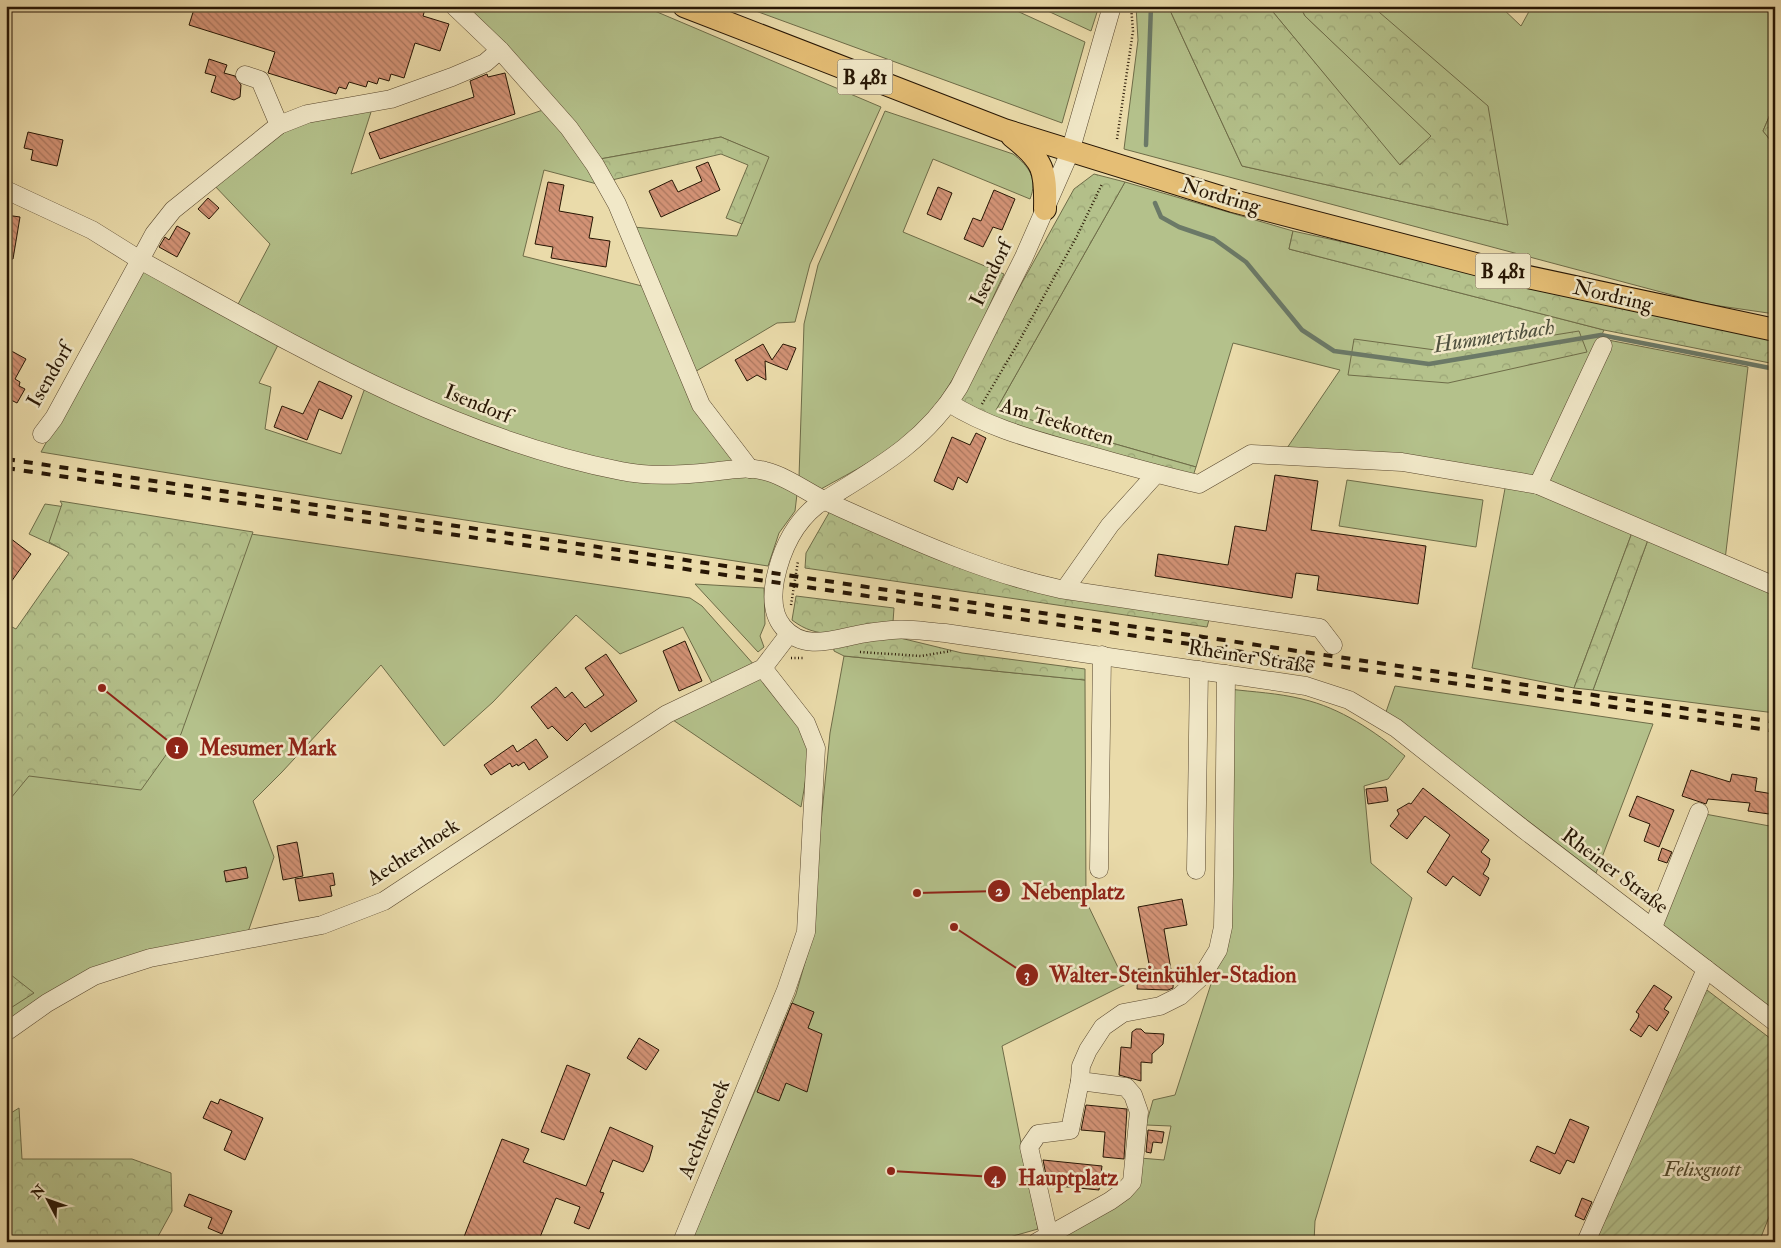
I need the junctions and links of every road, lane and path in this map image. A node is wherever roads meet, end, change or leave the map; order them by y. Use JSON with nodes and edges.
{"nodes":[{"id":1,"x":454,"y":6,"type":"edge"},
{"id":2,"x":684,"y":6,"type":"edge"},
{"id":3,"x":1112,"y":6,"type":"edge"},
{"id":4,"x":1131,"y":6,"type":"edge"},
{"id":5,"x":500,"y":50,"type":"junction"},
{"id":6,"x":245,"y":75,"type":"dead end"},
{"id":7,"x":279,"y":125,"type":"junction"},
{"id":8,"x":1004,"y":130,"type":"junction"},
{"id":9,"x":1116,"y":139,"type":"dead end"},
{"id":10,"x":1070,"y":152,"type":"junction"},
{"id":11,"x":1102,"y":184,"type":"dead end"},
{"id":12,"x":6,"y":190,"type":"edge"},
{"id":13,"x":1045,"y":208,"type":"junction"},
{"id":14,"x":140,"y":260,"type":"junction"},
{"id":15,"x":1775,"y":330,"type":"edge"},
{"id":16,"x":1603,"y":346,"type":"dead end"},
{"id":17,"x":949,"y":403,"type":"junction"},
{"id":18,"x":973,"y":418,"type":"junction"},
{"id":19,"x":42,"y":434,"type":"dead end"},
{"id":20,"x":750,"y":468,"type":"junction"},
{"id":21,"x":1156,"y":474,"type":"junction"},
{"id":22,"x":1538,"y":485,"type":"junction"},
{"id":23,"x":824,"y":501,"type":"junction"},
{"id":24,"x":1775,"y":586,"type":"edge"},
{"id":25,"x":1065,"y":589,"type":"junction"},
{"id":26,"x":789,"y":634,"type":"junction"},
{"id":27,"x":1333,"y":645,"type":"dead end"},
{"id":28,"x":1102,"y":656,"type":"junction"},
{"id":29,"x":763,"y":668,"type":"junction"},
{"id":30,"x":1199,"y":670,"type":"junction"},
{"id":31,"x":1226,"y":674,"type":"junction"},
{"id":32,"x":1699,"y":812,"type":"dead end"},
{"id":33,"x":1098,"y":869,"type":"dead end"},
{"id":34,"x":1196,"y":870,"type":"dead end"},
{"id":35,"x":1653,"y":927,"type":"junction"},
{"id":36,"x":1706,"y":969,"type":"junction"},
{"id":37,"x":1775,"y":1022,"type":"edge"},
{"id":38,"x":6,"y":1032,"type":"edge"},
{"id":39,"x":1080,"y":1081,"type":"junction"},
{"id":40,"x":1043,"y":1239,"type":"edge"},
{"id":41,"x":682,"y":1242,"type":"edge"},
{"id":42,"x":1586,"y":1242,"type":"edge"}],
"edges":[{"from":1,"to":5,"type":"street"},
{"from":2,"to":8,"type":"main road","name":"Nordring","number":"B 481"},
{"from":3,"to":10,"type":"street","name":"Isendorf"},
{"from":4,"to":9,"type":"path"},
{"from":5,"to":7,"type":"street","name":"Isendorf"},
{"from":5,"to":20,"type":"street"},
{"from":6,"to":7,"type":"street"},
{"from":7,"to":14,"type":"street","name":"Isendorf"},
{"from":8,"to":10,"type":"main road","name":"Nordring","number":"B 481"},
{"from":8,"to":13,"type":"main road"},
{"from":10,"to":13,"type":"street","name":"Isendorf"},
{"from":10,"to":15,"type":"main road","name":"Nordring","number":"B 481"},
{"from":11,"to":18,"type":"path"},
{"from":12,"to":14,"type":"street","name":"Isendorf"},
{"from":13,"to":17,"type":"street","name":"Isendorf"},
{"from":14,"to":19,"type":"street","name":"Isendorf"},
{"from":14,"to":20,"type":"street","name":"Isendorf"},
{"from":16,"to":22,"type":"street"},
{"from":17,"to":18,"type":"street","name":"Am Teekotten"},
{"from":17,"to":23,"type":"street","name":"Isendorf"},
{"from":18,"to":21,"type":"street","name":"Am Teekotten"},
{"from":20,"to":23,"type":"street","name":"Isendorf"},
{"from":21,"to":22,"type":"street","name":"Am Teekotten"},
{"from":21,"to":25,"type":"street"},
{"from":22,"to":24,"type":"street","name":"Am Teekotten"},
{"from":23,"to":25,"type":"street"},
{"from":23,"to":26,"type":"street","name":"Isendorf"},
{"from":25,"to":27,"type":"street"},
{"from":26,"to":28,"type":"street","name":"Rheiner Straße"},
{"from":26,"to":29,"type":"street","name":"Aechterhoek"},
{"from":28,"to":30,"type":"street","name":"Rheiner Straße"},
{"from":28,"to":33,"type":"street"},
{"from":29,"to":38,"type":"street","name":"Aechterhoek"},
{"from":29,"to":41,"type":"street","name":"Aechterhoek"},
{"from":30,"to":31,"type":"street","name":"Rheiner Straße"},
{"from":30,"to":34,"type":"street"},
{"from":31,"to":35,"type":"street","name":"Rheiner Straße"},
{"from":31,"to":39,"type":"street"},
{"from":32,"to":35,"type":"street"},
{"from":35,"to":36,"type":"street","name":"Rheiner Straße"},
{"from":36,"to":37,"type":"street","name":"Rheiner Straße"},
{"from":36,"to":42,"type":"street"},
{"from":39,"to":40,"type":"street"},
{"from":39,"to":40,"type":"street"}]}
